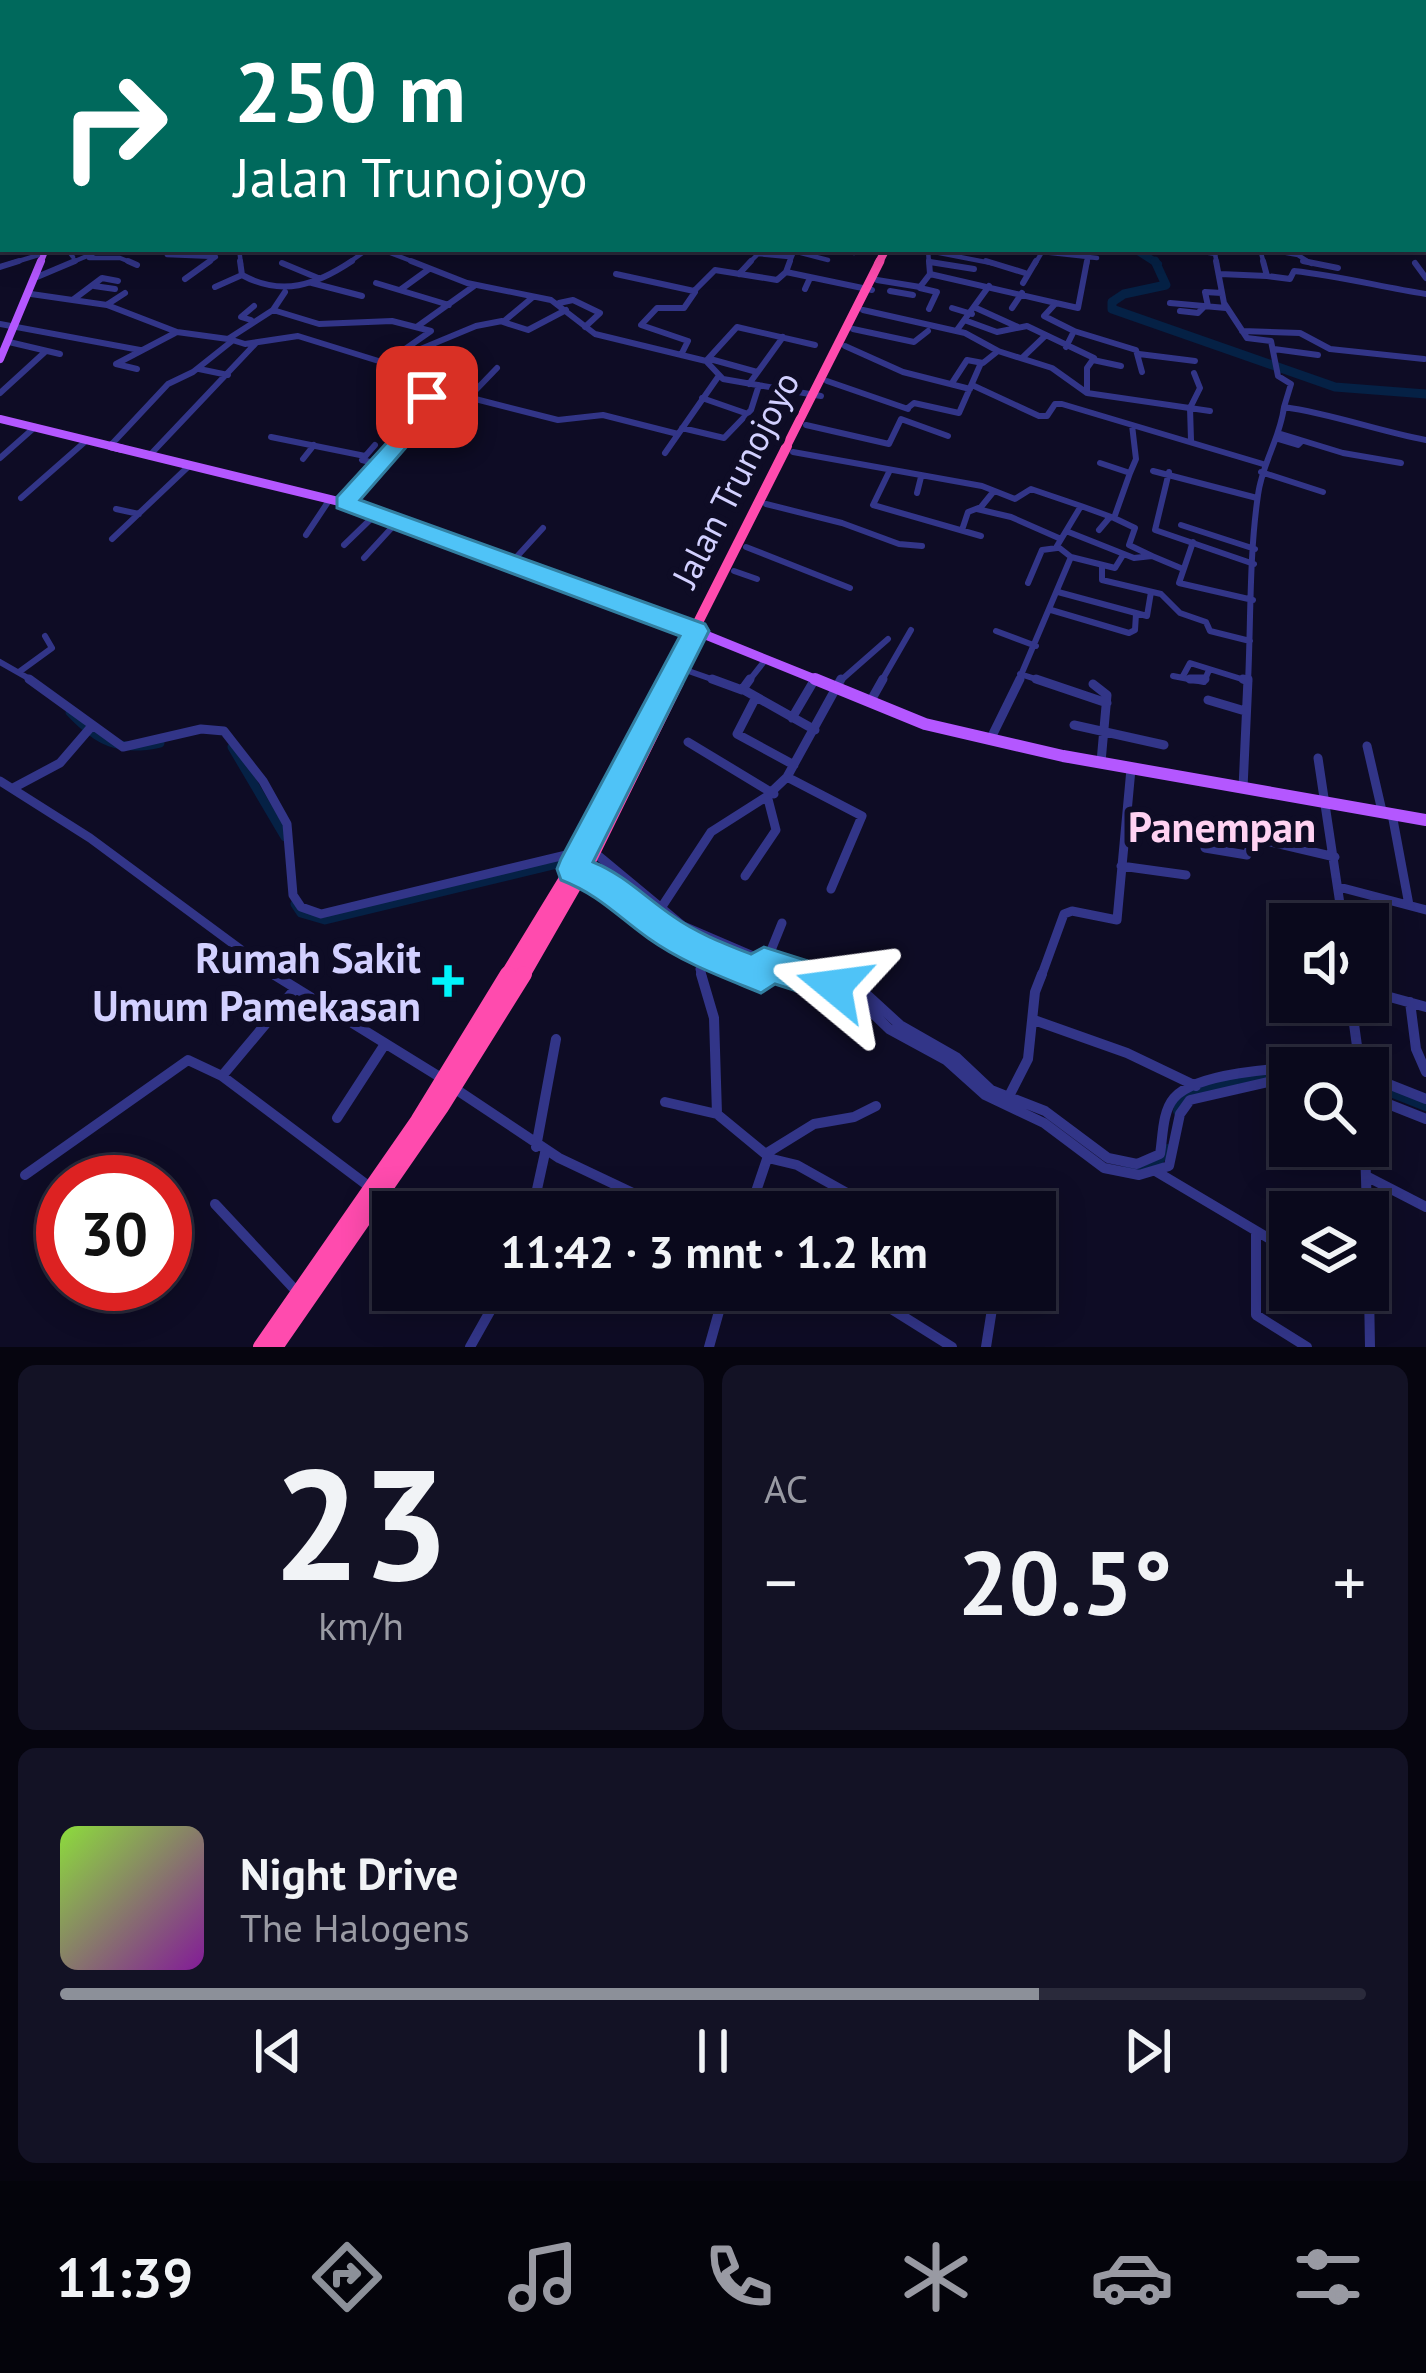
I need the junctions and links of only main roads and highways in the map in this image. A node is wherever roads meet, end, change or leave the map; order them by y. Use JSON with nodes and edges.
{"nodes":[{"id":1,"x":46,"y":252,"type":"edge"},
{"id":2,"x":888,"y":252,"type":"edge"},
{"id":3,"x":872,"y":286,"type":"junction"},
{"id":4,"x":0,"y":359,"type":"edge"},
{"id":5,"x":813,"y":395,"type":"junction"},
{"id":6,"x":0,"y":419,"type":"edge"},
{"id":7,"x":699,"y":632,"type":"junction"},
{"id":8,"x":1426,"y":820,"type":"edge"},
{"id":9,"x":448,"y":1083,"type":"junction"},
{"id":10,"x":261,"y":1347,"type":"edge"},
{"id":11,"x":275,"y":1347,"type":"edge"}],
"edges":[{"from":1,"to":4,"type":"main road"},
{"from":2,"to":3,"type":"highway","name":"Jalan Trunojoyo"},
{"from":3,"to":5,"type":"highway","name":"Jalan Trunojoyo"},
{"from":3,"to":5,"type":"highway","name":"Jalan Trunojoyo"},
{"from":5,"to":7,"type":"highway","name":"Jalan Trunojoyo"},
{"from":5,"to":7,"type":"highway","name":"Jalan Trunojoyo"},
{"from":6,"to":7,"type":"main road"},
{"from":7,"to":8,"type":"main road"},
{"from":7,"to":9,"type":"highway","name":"Jalan Trunojoyo"},
{"from":9,"to":10,"type":"highway","name":"Jalan Trunojoyo"},
{"from":9,"to":11,"type":"highway","name":"Jalan Trunojoyo"}]}
